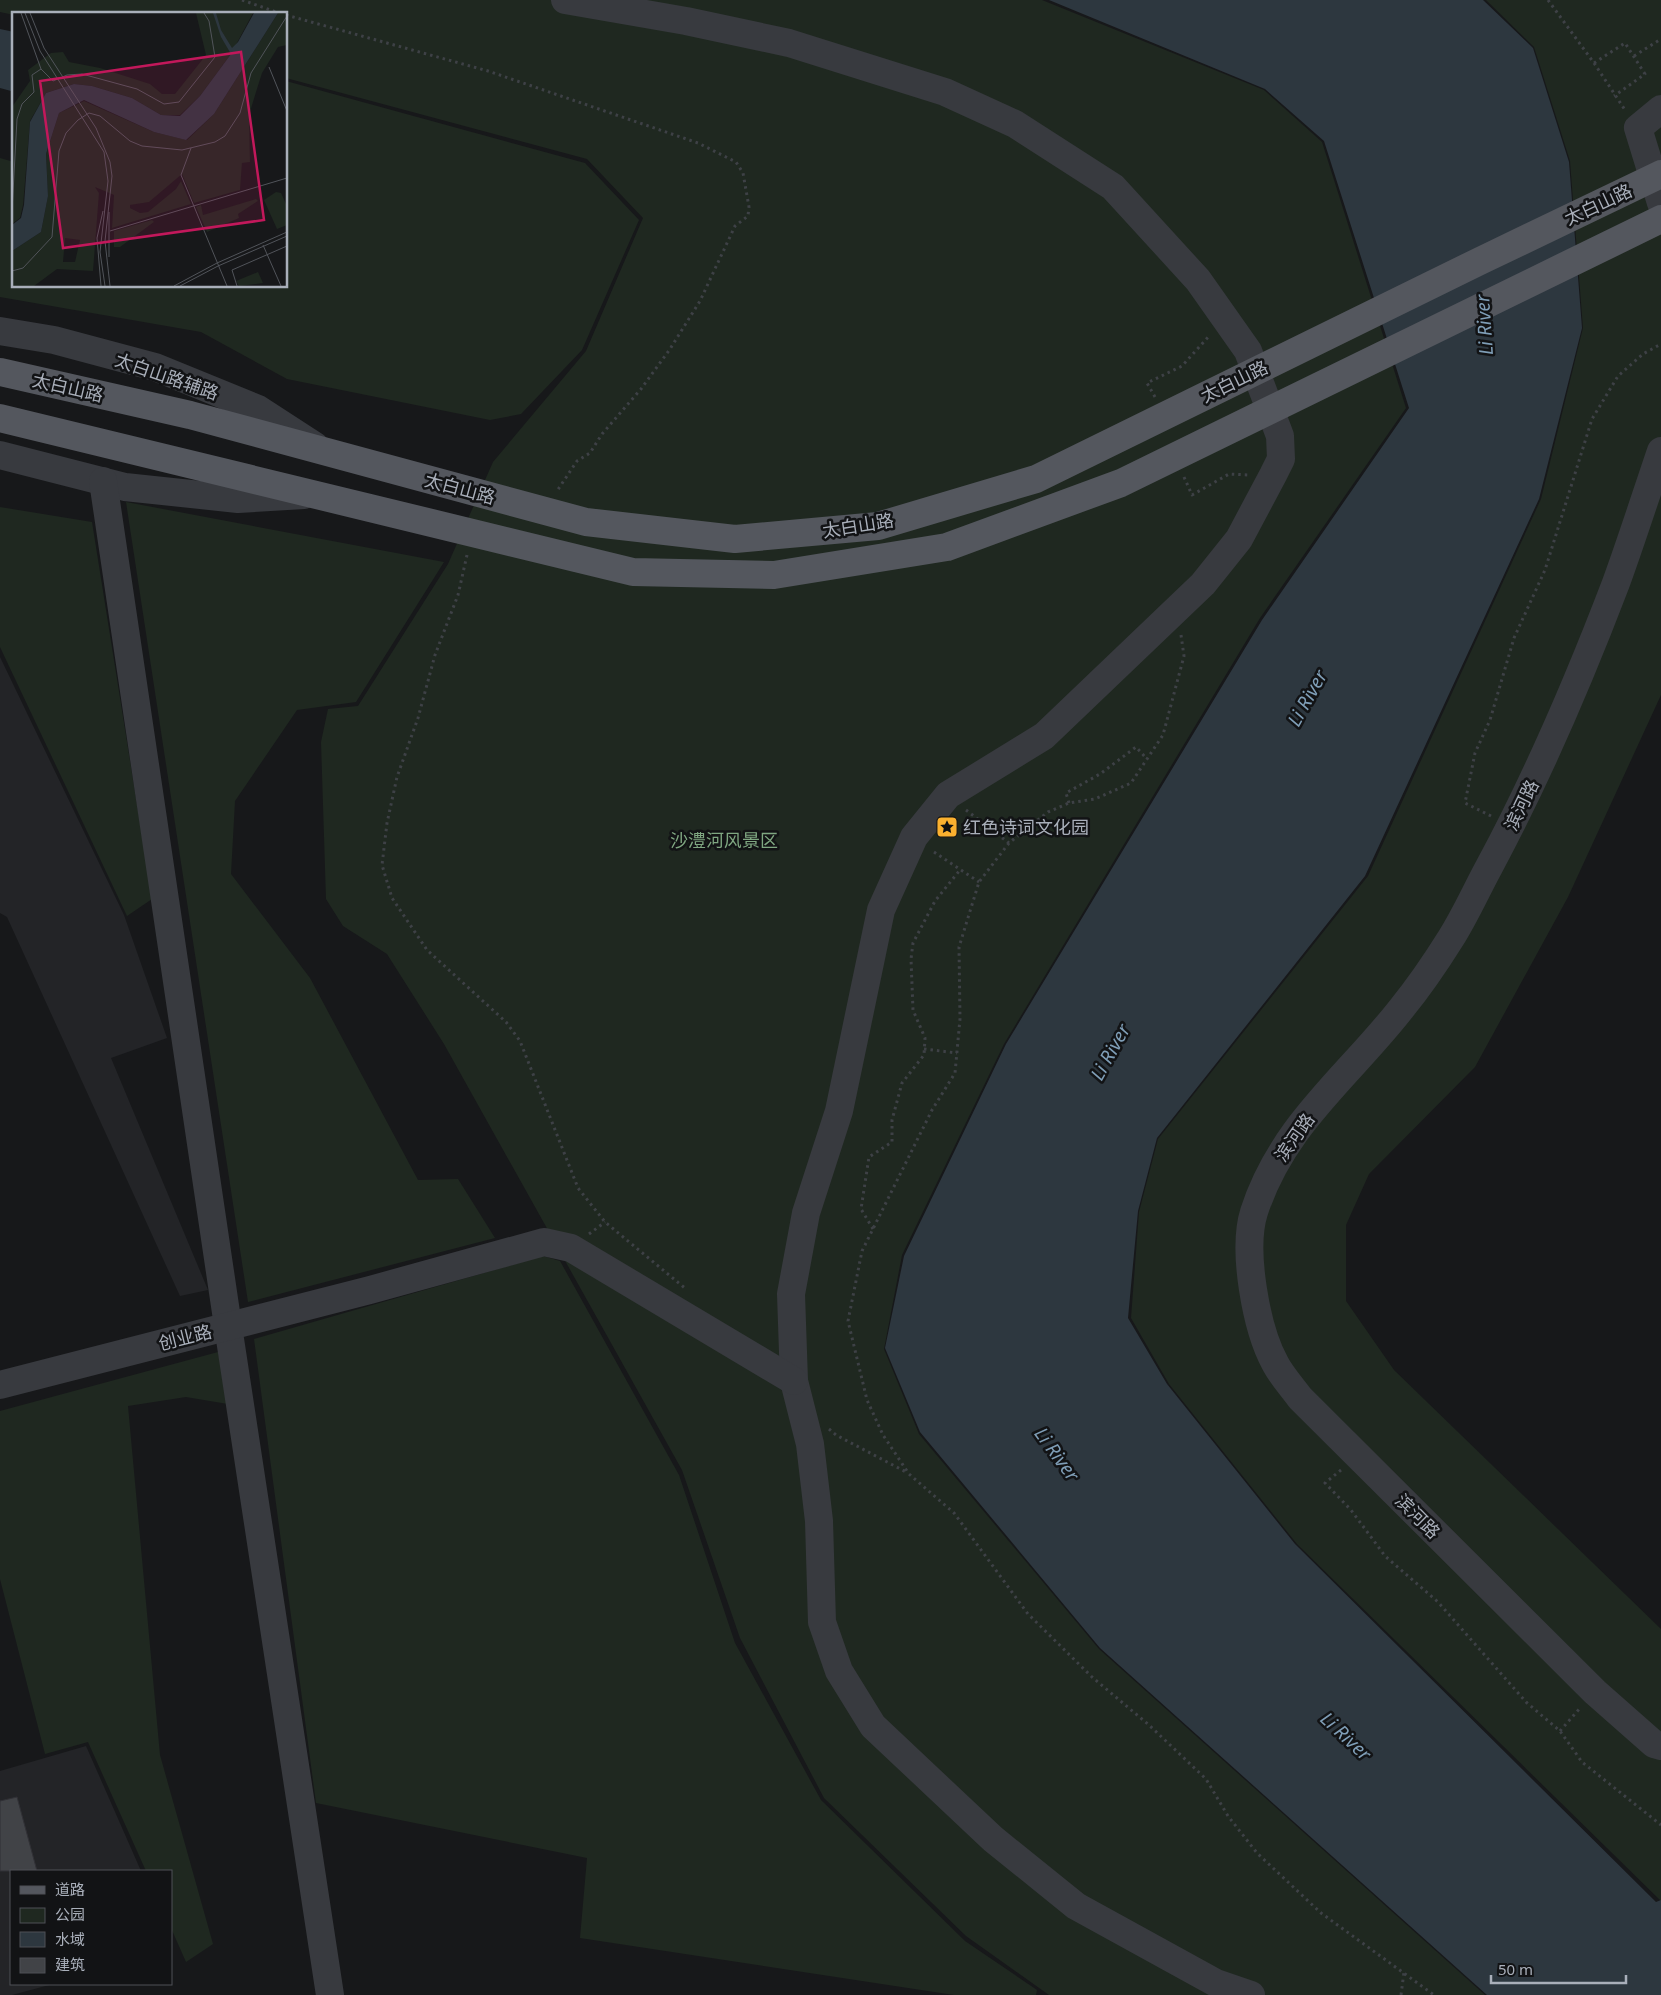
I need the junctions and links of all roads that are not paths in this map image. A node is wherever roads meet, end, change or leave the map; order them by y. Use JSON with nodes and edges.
{"nodes":[{"id":1,"x":565,"y":0,"type":"edge"},
{"id":2,"x":1661,"y":109,"type":"edge"},
{"id":3,"x":1661,"y":174,"type":"edge"},
{"id":4,"x":1661,"y":203,"type":"edge"},
{"id":5,"x":1661,"y":219,"type":"edge"},
{"id":6,"x":0,"y":331,"type":"edge"},
{"id":7,"x":0,"y":372,"type":"edge"},
{"id":8,"x":0,"y":418,"type":"edge"},
{"id":9,"x":322,"y":451,"type":"junction"},
{"id":10,"x":1661,"y":451,"type":"edge"},
{"id":11,"x":0,"y":455,"type":"edge"},
{"id":12,"x":104,"y":481,"type":"junction"},
{"id":13,"x":316,"y":494,"type":"junction"},
{"id":14,"x":228,"y":1326,"type":"junction"},
{"id":15,"x":0,"y":1385,"type":"edge"},
{"id":16,"x":797,"y":1393,"type":"junction"},
{"id":17,"x":1661,"y":1746,"type":"edge"},
{"id":18,"x":330,"y":1995,"type":"edge"},
{"id":19,"x":1251,"y":1995,"type":"edge"}],
"edges":[{"from":1,"to":16,"type":"street"},
{"from":2,"to":4,"type":"street"},
{"from":3,"to":9,"type":"main road","name":"太白山路"},
{"from":5,"to":13,"type":"main road","name":"太白山路"},
{"from":6,"to":9,"type":"street","name":"太白山路辅路"},
{"from":7,"to":9,"type":"main road","name":"太白山路"},
{"from":8,"to":13,"type":"main road","name":"太白山路"},
{"from":10,"to":17,"type":"street","name":"滨河路"},
{"from":11,"to":12,"type":"street"},
{"from":12,"to":13,"type":"street"},
{"from":12,"to":14,"type":"street"},
{"from":14,"to":15,"type":"street","name":"创业路"},
{"from":14,"to":16,"type":"street","name":"创业路"},
{"from":14,"to":18,"type":"street"},
{"from":16,"to":19,"type":"street"}]}
